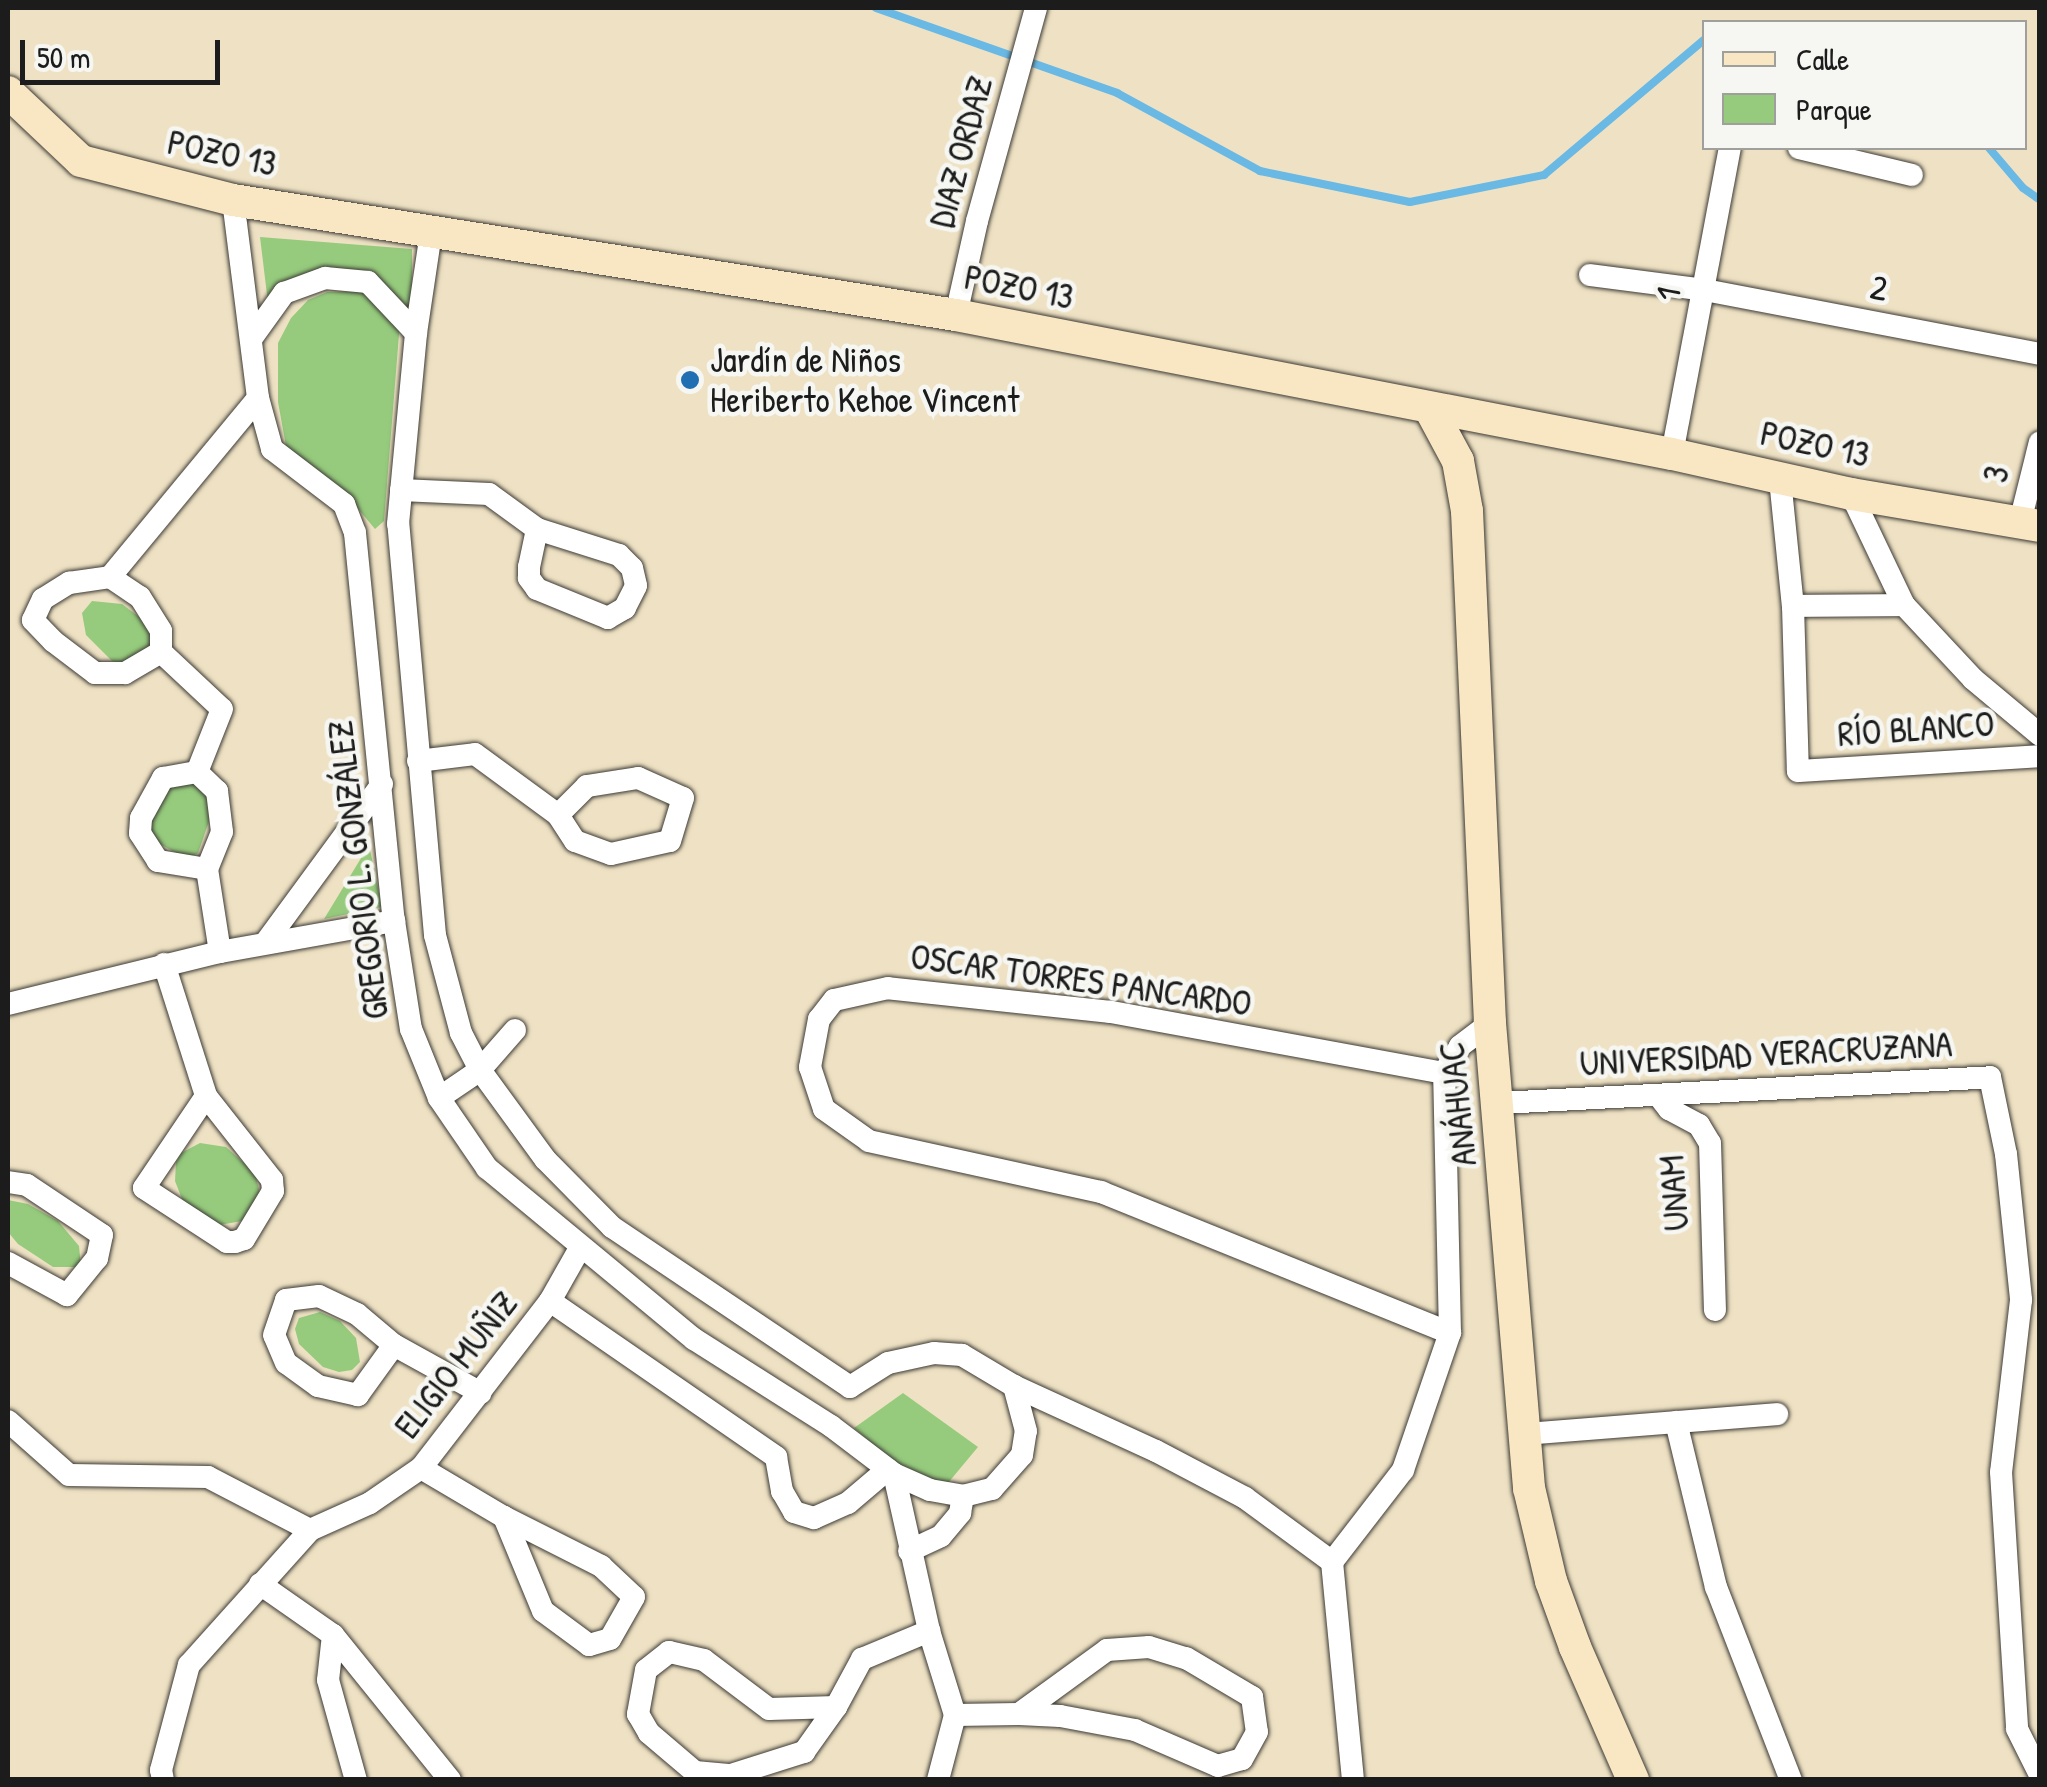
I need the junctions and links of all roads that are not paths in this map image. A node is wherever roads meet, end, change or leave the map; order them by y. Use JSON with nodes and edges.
{"nodes":[{"id":1,"x":1034,"y":18,"type":"edge"},
{"id":2,"x":8,"y":92,"type":"edge"},
{"id":3,"x":1730,"y":150,"type":"edge"},
{"id":4,"x":1807,"y":150,"type":"edge"},
{"id":5,"x":1912,"y":175,"type":"dead end"},
{"id":6,"x":232,"y":200,"type":"junction"},
{"id":7,"x":431,"y":233,"type":"junction"},
{"id":8,"x":1590,"y":274,"type":"dead end"},
{"id":9,"x":1704,"y":290,"type":"junction"},
{"id":10,"x":956,"y":315,"type":"junction"},
{"id":11,"x":416,"y":333,"type":"junction"},
{"id":12,"x":251,"y":338,"type":"junction"},
{"id":13,"x":2040,"y":354,"type":"edge"},
{"id":14,"x":258,"y":398,"type":"junction"},
{"id":15,"x":1430,"y":409,"type":"junction"},
{"id":16,"x":2040,"y":442,"type":"edge"},
{"id":17,"x":1672,"y":454,"type":"junction"},
{"id":18,"x":1780,"y":478,"type":"junction"},
{"id":19,"x":402,"y":490,"type":"junction"},
{"id":20,"x":1851,"y":494,"type":"junction"},
{"id":21,"x":398,"y":524,"type":"junction"},
{"id":22,"x":2030,"y":524,"type":"edge"},
{"id":23,"x":537,"y":530,"type":"junction"},
{"id":24,"x":355,"y":534,"type":"junction"},
{"id":25,"x":110,"y":577,"type":"junction"},
{"id":26,"x":1904,"y":604,"type":"junction"},
{"id":27,"x":1793,"y":606,"type":"junction"},
{"id":28,"x":161,"y":652,"type":"junction"},
{"id":29,"x":2034,"y":728,"type":"edge"},
{"id":30,"x":2040,"y":756,"type":"edge"},
{"id":31,"x":418,"y":761,"type":"junction"},
{"id":32,"x":197,"y":772,"type":"junction"},
{"id":33,"x":382,"y":784,"type":"junction"},
{"id":34,"x":558,"y":815,"type":"junction"},
{"id":35,"x":207,"y":869,"type":"junction"},
{"id":36,"x":394,"y":921,"type":"junction"},
{"id":37,"x":266,"y":942,"type":"junction"},
{"id":38,"x":220,"y":952,"type":"junction"},
{"id":39,"x":164,"y":964,"type":"junction"},
{"id":40,"x":8,"y":1004,"type":"edge"},
{"id":41,"x":1490,"y":1023,"type":"junction"},
{"id":42,"x":515,"y":1030,"type":"dead end"},
{"id":43,"x":480,"y":1070,"type":"junction"},
{"id":44,"x":1444,"y":1073,"type":"junction"},
{"id":45,"x":1658,"y":1095,"type":"junction"},
{"id":46,"x":206,"y":1096,"type":"junction"},
{"id":47,"x":439,"y":1098,"type":"junction"},
{"id":48,"x":1500,"y":1103,"type":"junction"},
{"id":49,"x":8,"y":1182,"type":"edge"},
{"id":50,"x":580,"y":1248,"type":"junction"},
{"id":51,"x":8,"y":1263,"type":"edge"},
{"id":52,"x":550,"y":1301,"type":"junction"},
{"id":53,"x":1715,"y":1310,"type":"dead end"},
{"id":54,"x":1450,"y":1333,"type":"junction"},
{"id":55,"x":394,"y":1345,"type":"junction"},
{"id":56,"x":1014,"y":1386,"type":"junction"},
{"id":57,"x":850,"y":1388,"type":"junction"},
{"id":58,"x":480,"y":1393,"type":"junction"},
{"id":59,"x":1778,"y":1414,"type":"dead end"},
{"id":60,"x":8,"y":1421,"type":"edge"},
{"id":61,"x":1676,"y":1422,"type":"junction"},
{"id":62,"x":831,"y":1426,"type":"junction"},
{"id":63,"x":1525,"y":1434,"type":"junction"},
{"id":64,"x":422,"y":1468,"type":"junction"},
{"id":65,"x":891,"y":1471,"type":"junction"},
{"id":66,"x":963,"y":1496,"type":"junction"},
{"id":67,"x":504,"y":1518,"type":"junction"},
{"id":68,"x":310,"y":1530,"type":"junction"},
{"id":69,"x":909,"y":1550,"type":"junction"},
{"id":70,"x":1332,"y":1562,"type":"junction"},
{"id":71,"x":260,"y":1584,"type":"junction"},
{"id":72,"x":928,"y":1631,"type":"junction"},
{"id":73,"x":333,"y":1635,"type":"junction"},
{"id":74,"x":836,"y":1707,"type":"junction"},
{"id":75,"x":1019,"y":1714,"type":"junction"},
{"id":76,"x":955,"y":1716,"type":"junction"},
{"id":77,"x":2040,"y":1775,"type":"edge"},
{"id":78,"x":163,"y":1780,"type":"edge"},
{"id":79,"x":356,"y":1780,"type":"edge"},
{"id":80,"x":450,"y":1780,"type":"edge"},
{"id":81,"x":938,"y":1780,"type":"edge"},
{"id":82,"x":1353,"y":1780,"type":"edge"},
{"id":83,"x":1633,"y":1780,"type":"edge"},
{"id":84,"x":1791,"y":1780,"type":"edge"}],
"edges":[{"from":1,"to":10,"type":"street","name":"DIAZ ORDAZ"},
{"from":2,"to":6,"type":"main road","name":"POZO 13"},
{"from":3,"to":9,"type":"street","name":"1"},
{"from":4,"to":5,"type":"street"},
{"from":6,"to":7,"type":"main road","name":"POZO 13"},
{"from":6,"to":12,"type":"street","name":"GREGORIO L. GONZÁLEZ"},
{"from":7,"to":10,"type":"main road","name":"POZO 13"},
{"from":7,"to":11,"type":"street","name":"GREGORIO L. GONZÁLEZ"},
{"from":8,"to":9,"type":"street","name":"2"},
{"from":9,"to":13,"type":"street","name":"2"},
{"from":9,"to":17,"type":"street","name":"1"},
{"from":10,"to":15,"type":"main road","name":"POZO 13"},
{"from":11,"to":12,"type":"street"},
{"from":11,"to":19,"type":"street","name":"GREGORIO L. GONZÁLEZ"},
{"from":12,"to":14,"type":"street","name":"GREGORIO L. GONZÁLEZ"},
{"from":14,"to":24,"type":"street","name":"GREGORIO L. GONZÁLEZ"},
{"from":14,"to":25,"type":"street"},
{"from":15,"to":17,"type":"main road","name":"POZO 13"},
{"from":15,"to":41,"type":"main road","name":"ANÁHUAC"},
{"from":16,"to":22,"type":"street","name":"3"},
{"from":17,"to":18,"type":"main road","name":"POZO 13"},
{"from":18,"to":20,"type":"main road","name":"POZO 13"},
{"from":18,"to":27,"type":"street"},
{"from":19,"to":21,"type":"street","name":"GREGORIO L. GONZÁLEZ"},
{"from":19,"to":23,"type":"street"},
{"from":20,"to":22,"type":"main road","name":"POZO 13"},
{"from":20,"to":26,"type":"street"},
{"from":21,"to":24,"type":"street"},
{"from":21,"to":31,"type":"street","name":"GREGORIO L. GONZÁLEZ"},
{"from":23,"to":23,"type":"street"},
{"from":24,"to":33,"type":"street","name":"GREGORIO L. GONZÁLEZ"},
{"from":25,"to":28,"type":"street"},
{"from":25,"to":28,"type":"street"},
{"from":26,"to":27,"type":"street"},
{"from":26,"to":29,"type":"street"},
{"from":27,"to":30,"type":"street","name":"RÍO BLANCO"},
{"from":28,"to":32,"type":"street"},
{"from":31,"to":34,"type":"street"},
{"from":31,"to":43,"type":"street","name":"GREGORIO L. GONZÁLEZ"},
{"from":32,"to":35,"type":"street"},
{"from":32,"to":35,"type":"street"},
{"from":33,"to":36,"type":"street","name":"GREGORIO L. GONZÁLEZ"},
{"from":33,"to":37,"type":"street"},
{"from":34,"to":34,"type":"street"},
{"from":35,"to":38,"type":"street"},
{"from":36,"to":37,"type":"street"},
{"from":36,"to":47,"type":"street","name":"GREGORIO L. GONZÁLEZ"},
{"from":37,"to":38,"type":"street"},
{"from":38,"to":39,"type":"street"},
{"from":39,"to":40,"type":"street"},
{"from":39,"to":46,"type":"street"},
{"from":41,"to":44,"type":"street"},
{"from":41,"to":48,"type":"main road","name":"ANÁHUAC"},
{"from":42,"to":43,"type":"street"},
{"from":43,"to":47,"type":"street"},
{"from":43,"to":57,"type":"street","name":"GREGORIO L. GONZÁLEZ"},
{"from":44,"to":54,"type":"street"},
{"from":44,"to":54,"type":"street","name":"OSCAR TORRES PANCARDO"},
{"from":45,"to":48,"type":"street","name":"UNIVERSIDAD VERACRUZANA"},
{"from":45,"to":53,"type":"street","name":"UNAM"},
{"from":45,"to":77,"type":"street","name":"UNIVERSIDAD VERACRUZANA"},
{"from":46,"to":46,"type":"street"},
{"from":47,"to":50,"type":"street","name":"GREGORIO L. GONZÁLEZ"},
{"from":48,"to":63,"type":"main road","name":"ANÁHUAC"},
{"from":49,"to":51,"type":"street"},
{"from":50,"to":52,"type":"street","name":"ELIGIO MUÑIZ"},
{"from":50,"to":62,"type":"street","name":"GREGORIO L. GONZÁLEZ"},
{"from":52,"to":58,"type":"street","name":"ELIGIO MUÑIZ"},
{"from":52,"to":65,"type":"street"},
{"from":54,"to":70,"type":"street"},
{"from":55,"to":55,"type":"street"},
{"from":55,"to":58,"type":"street"},
{"from":56,"to":57,"type":"street"},
{"from":56,"to":66,"type":"street"},
{"from":56,"to":70,"type":"street"},
{"from":57,"to":62,"type":"street"},
{"from":58,"to":64,"type":"street","name":"ELIGIO MUÑIZ"},
{"from":59,"to":61,"type":"street"},
{"from":60,"to":68,"type":"street"},
{"from":61,"to":63,"type":"street"},
{"from":61,"to":84,"type":"street"},
{"from":62,"to":65,"type":"street","name":"GREGORIO L. GONZÁLEZ"},
{"from":63,"to":83,"type":"main road","name":"ANÁHUAC"},
{"from":64,"to":67,"type":"street"},
{"from":64,"to":68,"type":"street","name":"ELIGIO MUÑIZ"},
{"from":65,"to":66,"type":"street","name":"GREGORIO L. GONZÁLEZ"},
{"from":65,"to":69,"type":"street"},
{"from":66,"to":69,"type":"street"},
{"from":67,"to":67,"type":"street"},
{"from":68,"to":71,"type":"street","name":"ELIGIO MUÑIZ"},
{"from":69,"to":72,"type":"street"},
{"from":70,"to":82,"type":"street"},
{"from":71,"to":73,"type":"street"},
{"from":71,"to":78,"type":"street","name":"ELIGIO MUÑIZ"},
{"from":72,"to":74,"type":"street"},
{"from":72,"to":76,"type":"street"},
{"from":73,"to":79,"type":"street"},
{"from":73,"to":80,"type":"street"},
{"from":74,"to":74,"type":"street"},
{"from":75,"to":75,"type":"street"},
{"from":75,"to":76,"type":"street"},
{"from":76,"to":81,"type":"street"}]}
